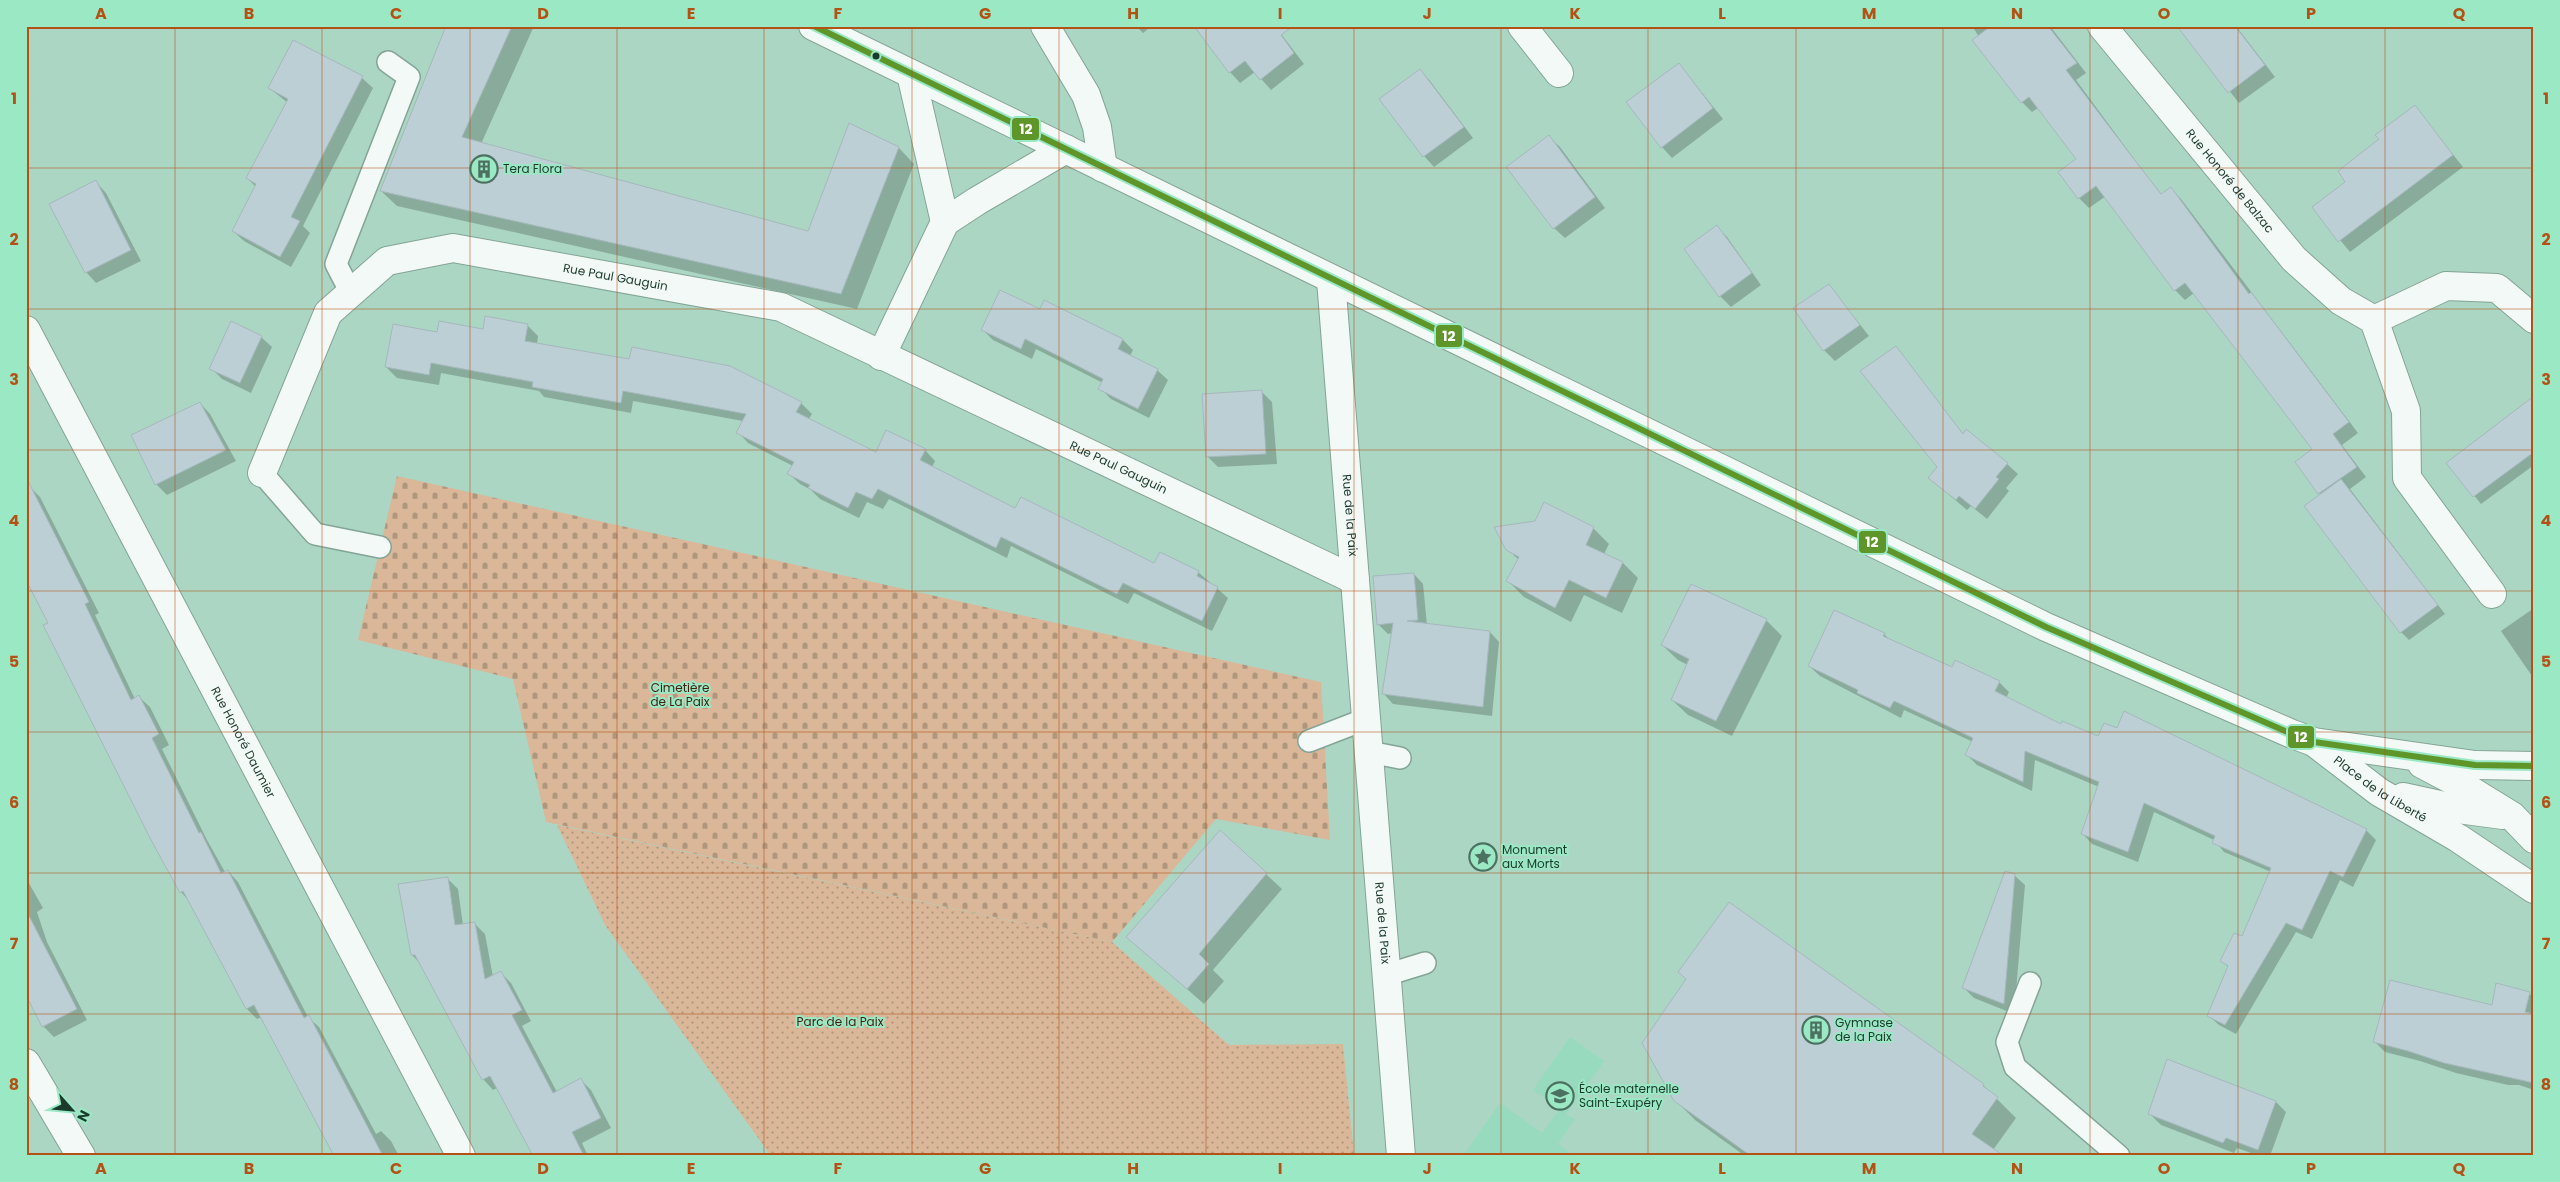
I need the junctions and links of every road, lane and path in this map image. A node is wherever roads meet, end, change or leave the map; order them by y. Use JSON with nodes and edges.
{"nodes":[{"id":1,"x":813,"y":26,"type":"edge"},
{"id":2,"x":1045,"y":26,"type":"edge"},
{"id":3,"x":1522,"y":26,"type":"edge"},
{"id":4,"x":2102,"y":26,"type":"edge"},
{"id":5,"x":388,"y":62,"type":"dead end"},
{"id":6,"x":1558,"y":73,"type":"dead end"},
{"id":7,"x":912,"y":74,"type":"junction"},
{"id":8,"x":1066,"y":149,"type":"junction"},
{"id":9,"x":1103,"y":168,"type":"junction"},
{"id":10,"x":945,"y":222,"type":"junction"},
{"id":11,"x":1331,"y":280,"type":"junction"},
{"id":12,"x":351,"y":292,"type":"junction"},
{"id":13,"x":2534,"y":319,"type":"edge"},
{"id":14,"x":2374,"y":320,"type":"junction"},
{"id":15,"x":26,"y":330,"type":"edge"},
{"id":16,"x":881,"y":356,"type":"junction"},
{"id":17,"x":262,"y":473,"type":"joint"},
{"id":18,"x":380,"y":547,"type":"dead end"},
{"id":19,"x":1355,"y":580,"type":"junction"},
{"id":20,"x":2492,"y":594,"type":"dead end"},
{"id":21,"x":1366,"y":719,"type":"junction"},
{"id":22,"x":1309,"y":741,"type":"dead end"},
{"id":23,"x":2314,"y":742,"type":"junction"},
{"id":24,"x":1369,"y":752,"type":"junction"},
{"id":25,"x":2400,"y":754,"type":"junction"},
{"id":26,"x":1400,"y":758,"type":"dead end"},
{"id":27,"x":2534,"y":766,"type":"edge"},
{"id":28,"x":2379,"y":792,"type":"junction"},
{"id":29,"x":2523,"y":815,"type":"edge"},
{"id":30,"x":2534,"y":839,"type":"edge"},
{"id":31,"x":2534,"y":850,"type":"edge"},
{"id":32,"x":2525,"y":883,"type":"edge"},
{"id":33,"x":1426,"y":963,"type":"dead end"},
{"id":34,"x":1386,"y":975,"type":"junction"},
{"id":35,"x":2030,"y":984,"type":"dead end"},
{"id":36,"x":26,"y":1063,"type":"edge"},
{"id":37,"x":81,"y":1156,"type":"edge"},
{"id":38,"x":461,"y":1156,"type":"edge"},
{"id":39,"x":1401,"y":1156,"type":"edge"},
{"id":40,"x":2119,"y":1156,"type":"edge"}],
"edges":[{"from":1,"to":7,"type":"street"},
{"from":2,"to":9,"type":"street"},
{"from":3,"to":6,"type":"street"},
{"from":4,"to":14,"type":"street","name":"Rue Honoré de Balzac"},
{"from":5,"to":12,"type":"lane"},
{"from":7,"to":8,"type":"street"},
{"from":7,"to":10,"type":"street"},
{"from":8,"to":9,"type":"street"},
{"from":8,"to":10,"type":"street"},
{"from":9,"to":11,"type":"street"},
{"from":10,"to":16,"type":"street"},
{"from":11,"to":19,"type":"street","name":"Rue de la Paix"},
{"from":11,"to":23,"type":"street"},
{"from":12,"to":16,"type":"street","name":"Rue Paul Gauguin"},
{"from":12,"to":17,"type":"street","name":"Rue Paul Gauguin"},
{"from":13,"to":14,"type":"street"},
{"from":14,"to":20,"type":"street"},
{"from":15,"to":38,"type":"street","name":"Rue Honoré Daumier"},
{"from":16,"to":19,"type":"street","name":"Rue Paul Gauguin"},
{"from":17,"to":18,"type":"lane"},
{"from":19,"to":21,"type":"street","name":"Rue de la Paix"},
{"from":21,"to":22,"type":"lane"},
{"from":21,"to":24,"type":"street","name":"Rue de la Paix"},
{"from":23,"to":25,"type":"street","name":"Place de la Liberté"},
{"from":23,"to":28,"type":"street","name":"Place de la Liberté"},
{"from":24,"to":26,"type":"lane"},
{"from":24,"to":34,"type":"street","name":"Rue de la Paix"},
{"from":25,"to":27,"type":"street","name":"Place de la Liberté"},
{"from":25,"to":29,"type":"street"},
{"from":28,"to":29,"type":"street"},
{"from":28,"to":32,"type":"street","name":"Place de la Liberté"},
{"from":29,"to":30,"type":"street"},
{"from":31,"to":32,"type":"street"},
{"from":33,"to":34,"type":"lane","name":"Rue de la Paix"},
{"from":34,"to":39,"type":"street","name":"Rue de la Paix"},
{"from":35,"to":40,"type":"lane"},
{"from":36,"to":37,"type":"street"}]}
